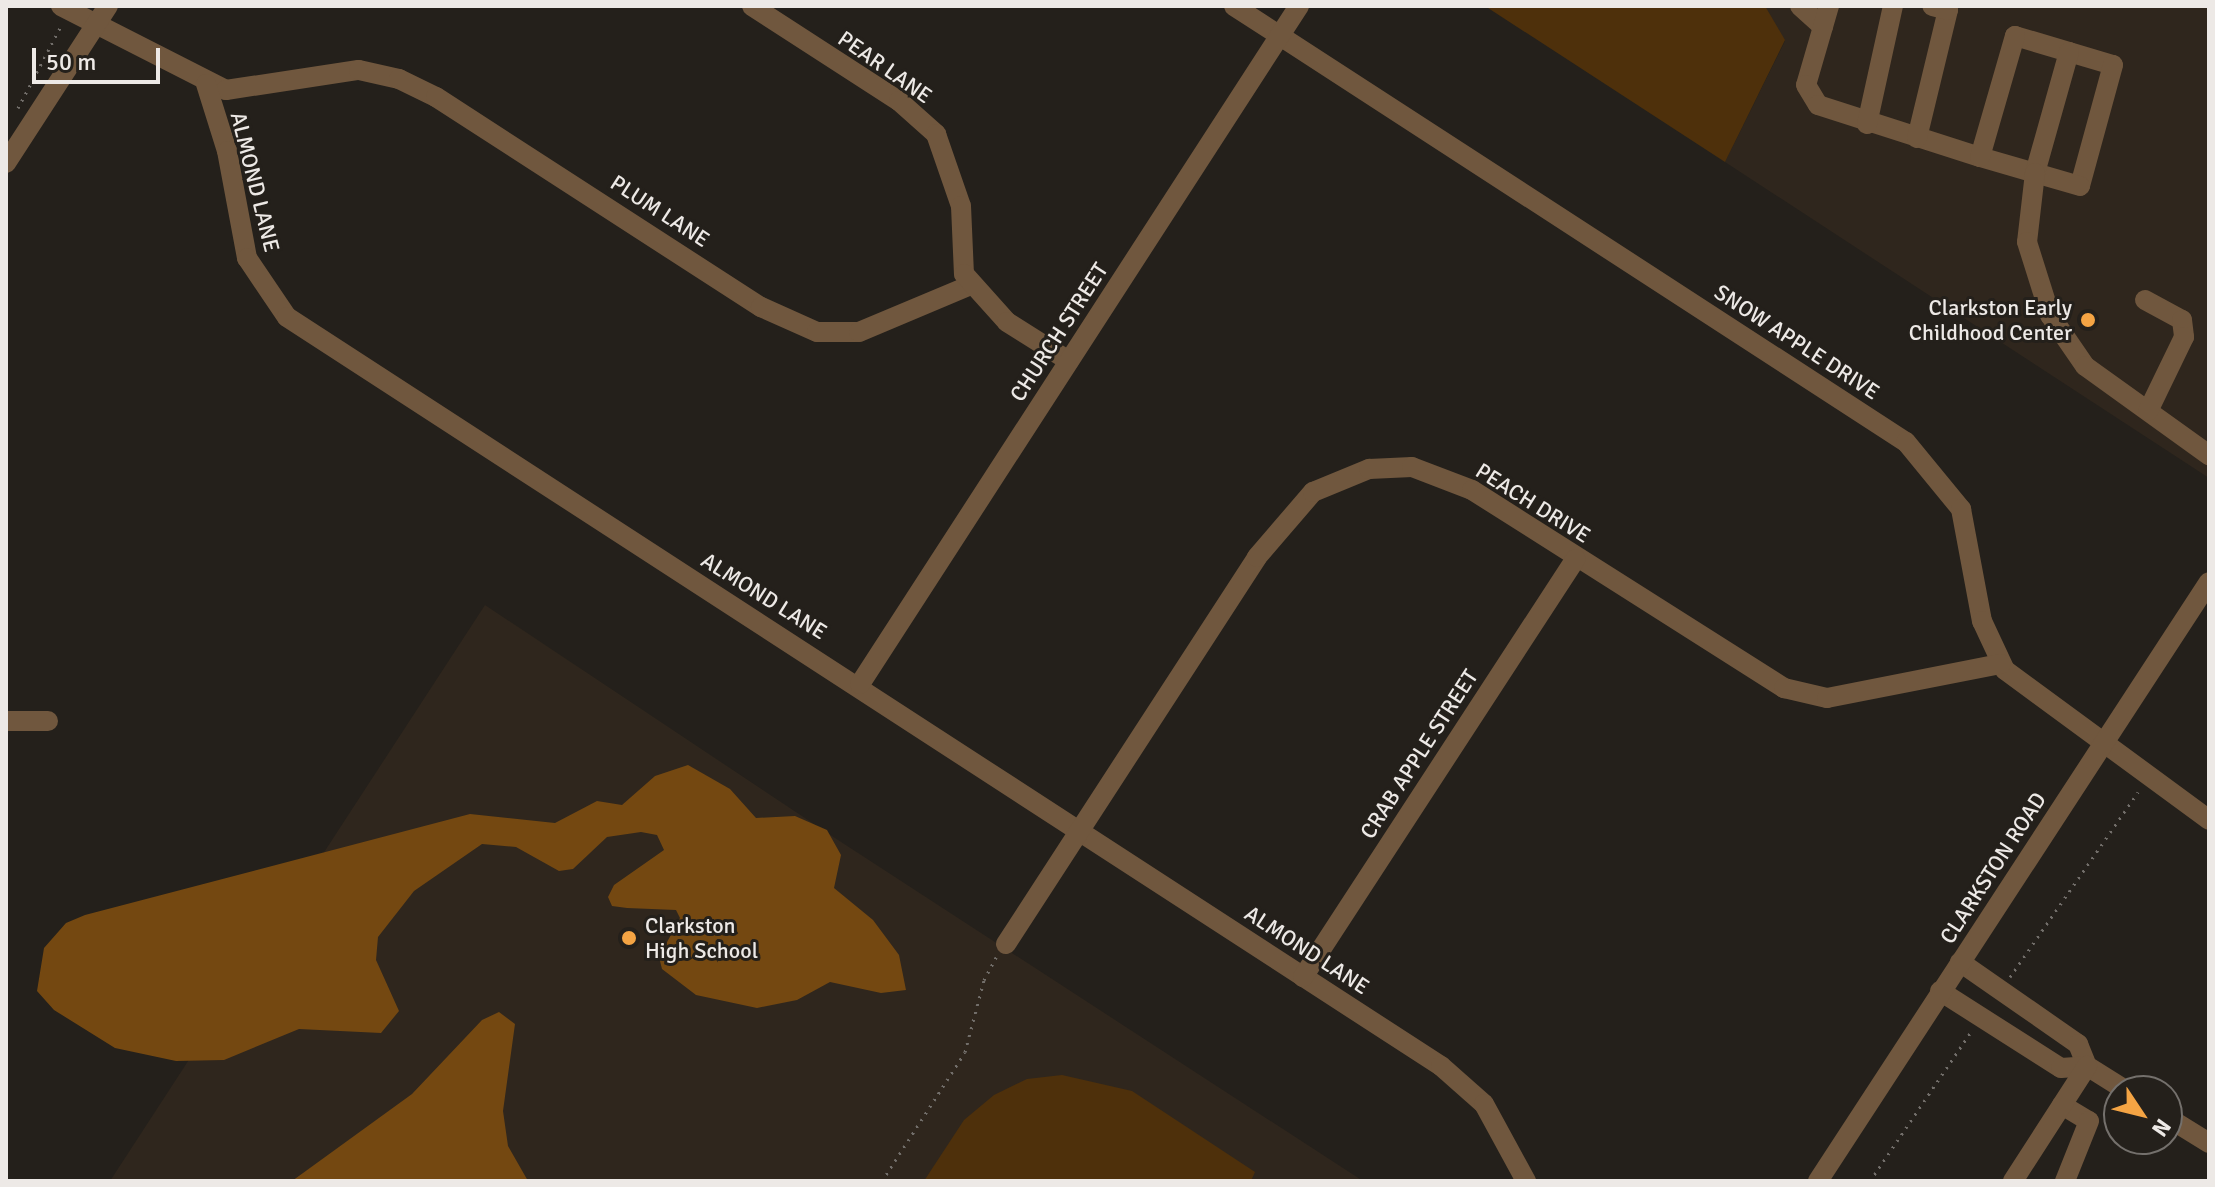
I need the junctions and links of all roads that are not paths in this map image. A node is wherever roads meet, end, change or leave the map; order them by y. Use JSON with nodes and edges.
{"nodes":[{"id":1,"x":108,"y":6,"type":"edge"},
{"id":2,"x":752,"y":6,"type":"edge"},
{"id":3,"x":1234,"y":6,"type":"edge"},
{"id":4,"x":1299,"y":6,"type":"edge"},
{"id":5,"x":1800,"y":6,"type":"edge"},
{"id":6,"x":1829,"y":6,"type":"edge"},
{"id":7,"x":1893,"y":6,"type":"edge"},
{"id":8,"x":1932,"y":6,"type":"edge"},
{"id":9,"x":66,"y":8,"type":"edge"},
{"id":10,"x":97,"y":24,"type":"junction"},
{"id":11,"x":1823,"y":27,"type":"junction"},
{"id":12,"x":1280,"y":37,"type":"junction"},
{"id":13,"x":2069,"y":52,"type":"junction"},
{"id":14,"x":206,"y":84,"type":"junction"},
{"id":15,"x":1867,"y":124,"type":"junction"},
{"id":16,"x":1917,"y":138,"type":"junction"},
{"id":17,"x":1980,"y":157,"type":"junction"},
{"id":18,"x":6,"y":163,"type":"edge"},
{"id":19,"x":2035,"y":173,"type":"junction"},
{"id":20,"x":971,"y":285,"type":"junction"},
{"id":21,"x":2145,"y":300,"type":"dead end"},
{"id":22,"x":1069,"y":361,"type":"junction"},
{"id":23,"x":2148,"y":411,"type":"junction"},
{"id":24,"x":2209,"y":455,"type":"edge"},
{"id":25,"x":1576,"y":559,"type":"junction"},
{"id":26,"x":2209,"y":582,"type":"edge"},
{"id":27,"x":2001,"y":664,"type":"junction"},
{"id":28,"x":860,"y":684,"type":"junction"},
{"id":29,"x":6,"y":721,"type":"edge"},
{"id":30,"x":48,"y":721,"type":"dead end"},
{"id":31,"x":2104,"y":741,"type":"junction"},
{"id":32,"x":2209,"y":820,"type":"edge"},
{"id":33,"x":1080,"y":831,"type":"junction"},
{"id":34,"x":1006,"y":944,"type":"road end"},
{"id":35,"x":1960,"y":962,"type":"junction"},
{"id":36,"x":1303,"y":977,"type":"junction"},
{"id":37,"x":1940,"y":991,"type":"junction"},
{"id":38,"x":2087,"y":1066,"type":"junction"},
{"id":39,"x":2103,"y":1076,"type":"edge"},
{"id":40,"x":2062,"y":1105,"type":"junction"},
{"id":41,"x":2183,"y":1127,"type":"edge"},
{"id":42,"x":2209,"y":1143,"type":"edge"},
{"id":43,"x":1526,"y":1181,"type":"edge"},
{"id":44,"x":1818,"y":1181,"type":"edge"},
{"id":45,"x":2013,"y":1181,"type":"edge"},
{"id":46,"x":2065,"y":1181,"type":"edge"}],
"edges":[{"from":1,"to":10,"type":"street"},
{"from":2,"to":20,"type":"street","name":"PEAR LANE"},
{"from":3,"to":12,"type":"street","name":"SNOW APPLE DRIVE"},
{"from":4,"to":12,"type":"street","name":"CHURCH STREET"},
{"from":5,"to":11,"type":"street"},
{"from":6,"to":11,"type":"street"},
{"from":7,"to":15,"type":"street"},
{"from":8,"to":16,"type":"street"},
{"from":9,"to":10,"type":"street"},
{"from":10,"to":14,"type":"street"},
{"from":10,"to":18,"type":"street"},
{"from":11,"to":15,"type":"street"},
{"from":12,"to":22,"type":"street","name":"CHURCH STREET"},
{"from":12,"to":27,"type":"street","name":"SNOW APPLE DRIVE"},
{"from":13,"to":17,"type":"street"},
{"from":13,"to":19,"type":"street"},
{"from":13,"to":19,"type":"street"},
{"from":14,"to":20,"type":"street","name":"PLUM LANE"},
{"from":14,"to":28,"type":"street","name":"ALMOND LANE"},
{"from":15,"to":16,"type":"street"},
{"from":16,"to":17,"type":"street"},
{"from":17,"to":19,"type":"street"},
{"from":19,"to":23,"type":"street"},
{"from":20,"to":22,"type":"street"},
{"from":21,"to":23,"type":"street"},
{"from":22,"to":28,"type":"street","name":"CHURCH STREET"},
{"from":23,"to":24,"type":"street"},
{"from":25,"to":27,"type":"street","name":"PEACH DRIVE"},
{"from":25,"to":33,"type":"street","name":"PEACH DRIVE"},
{"from":25,"to":36,"type":"street","name":"CRAB APPLE STREET"},
{"from":26,"to":31,"type":"street","name":"CLARKSTON ROAD"},
{"from":27,"to":31,"type":"street","name":"SNOW APPLE DRIVE"},
{"from":28,"to":33,"type":"street","name":"ALMOND LANE"},
{"from":29,"to":30,"type":"street"},
{"from":31,"to":32,"type":"street","name":"SNOW APPLE DRIVE"},
{"from":31,"to":35,"type":"street","name":"CLARKSTON ROAD"},
{"from":33,"to":34,"type":"street","name":"PEACH DRIVE"},
{"from":33,"to":36,"type":"street","name":"ALMOND LANE"},
{"from":35,"to":37,"type":"street","name":"CLARKSTON ROAD"},
{"from":35,"to":38,"type":"street"},
{"from":36,"to":43,"type":"street","name":"ALMOND LANE"},
{"from":37,"to":38,"type":"street"},
{"from":37,"to":44,"type":"street","name":"CLARKSTON ROAD"},
{"from":38,"to":39,"type":"street"},
{"from":38,"to":40,"type":"street"},
{"from":40,"to":45,"type":"street"},
{"from":40,"to":46,"type":"street"},
{"from":41,"to":42,"type":"street"}]}
